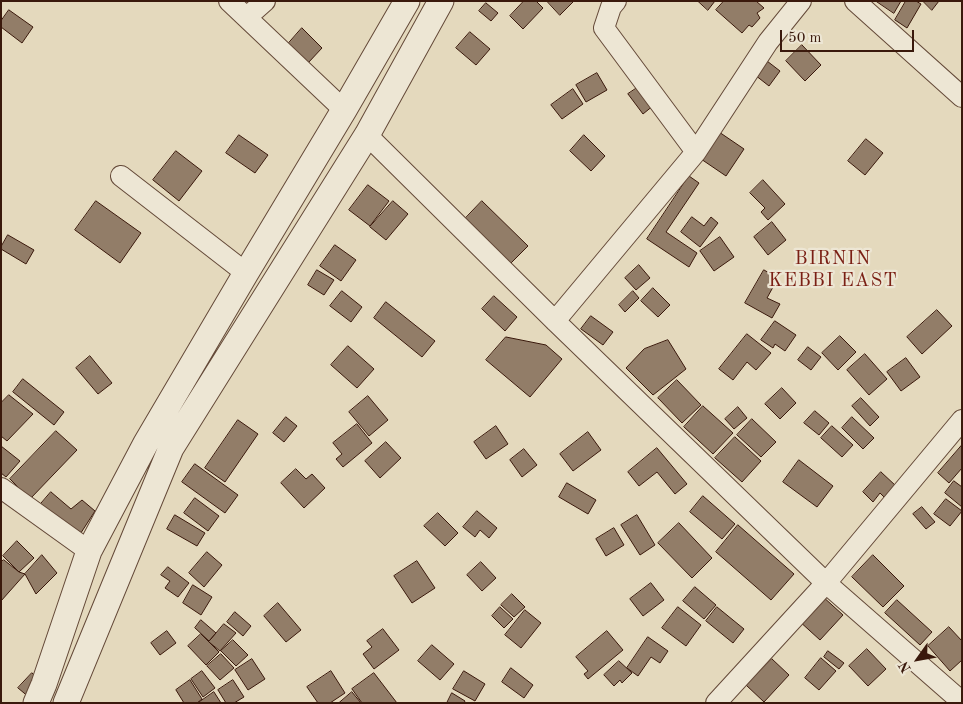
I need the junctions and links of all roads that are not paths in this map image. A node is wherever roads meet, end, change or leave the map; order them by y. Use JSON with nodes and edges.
{"nodes":[{"id":1,"x":229,"y":1,"type":"edge"},
{"id":2,"x":265,"y":1,"type":"edge"},
{"id":3,"x":407,"y":1,"type":"edge"},
{"id":4,"x":441,"y":1,"type":"edge"},
{"id":5,"x":616,"y":1,"type":"edge"},
{"id":6,"x":801,"y":1,"type":"edge"},
{"id":7,"x":855,"y":1,"type":"edge"},
{"id":8,"x":247,"y":18,"type":"junction"},
{"id":9,"x":960,"y":93,"type":"edge"},
{"id":10,"x":344,"y":110,"type":"junction"},
{"id":11,"x":366,"y":135,"type":"junction"},
{"id":12,"x":696,"y":152,"type":"junction"},
{"id":13,"x":121,"y":176,"type":"dead end"},
{"id":14,"x":246,"y":273,"type":"junction"},
{"id":15,"x":555,"y":321,"type":"junction"},
{"id":16,"x":962,"y":420,"type":"edge"},
{"id":17,"x":1,"y":488,"type":"edge"},
{"id":18,"x":89,"y":551,"type":"junction"},
{"id":19,"x":826,"y":583,"type":"junction"},
{"id":20,"x":962,"y":702,"type":"edge"},
{"id":21,"x":36,"y":703,"type":"edge"},
{"id":22,"x":66,"y":703,"type":"edge"},
{"id":23,"x":716,"y":703,"type":"edge"}],
"edges":[{"from":1,"to":8,"type":"street"},
{"from":2,"to":8,"type":"street"},
{"from":3,"to":10,"type":"street"},
{"from":4,"to":11,"type":"street"},
{"from":5,"to":12,"type":"street"},
{"from":6,"to":12,"type":"street"},
{"from":7,"to":9,"type":"street"},
{"from":8,"to":10,"type":"street"},
{"from":10,"to":14,"type":"street"},
{"from":11,"to":15,"type":"street"},
{"from":11,"to":22,"type":"street"},
{"from":12,"to":15,"type":"street"},
{"from":13,"to":14,"type":"street"},
{"from":14,"to":18,"type":"street"},
{"from":15,"to":19,"type":"street"},
{"from":16,"to":19,"type":"street"},
{"from":17,"to":18,"type":"street"},
{"from":18,"to":21,"type":"street"},
{"from":19,"to":20,"type":"street"},
{"from":19,"to":23,"type":"street"}]}
